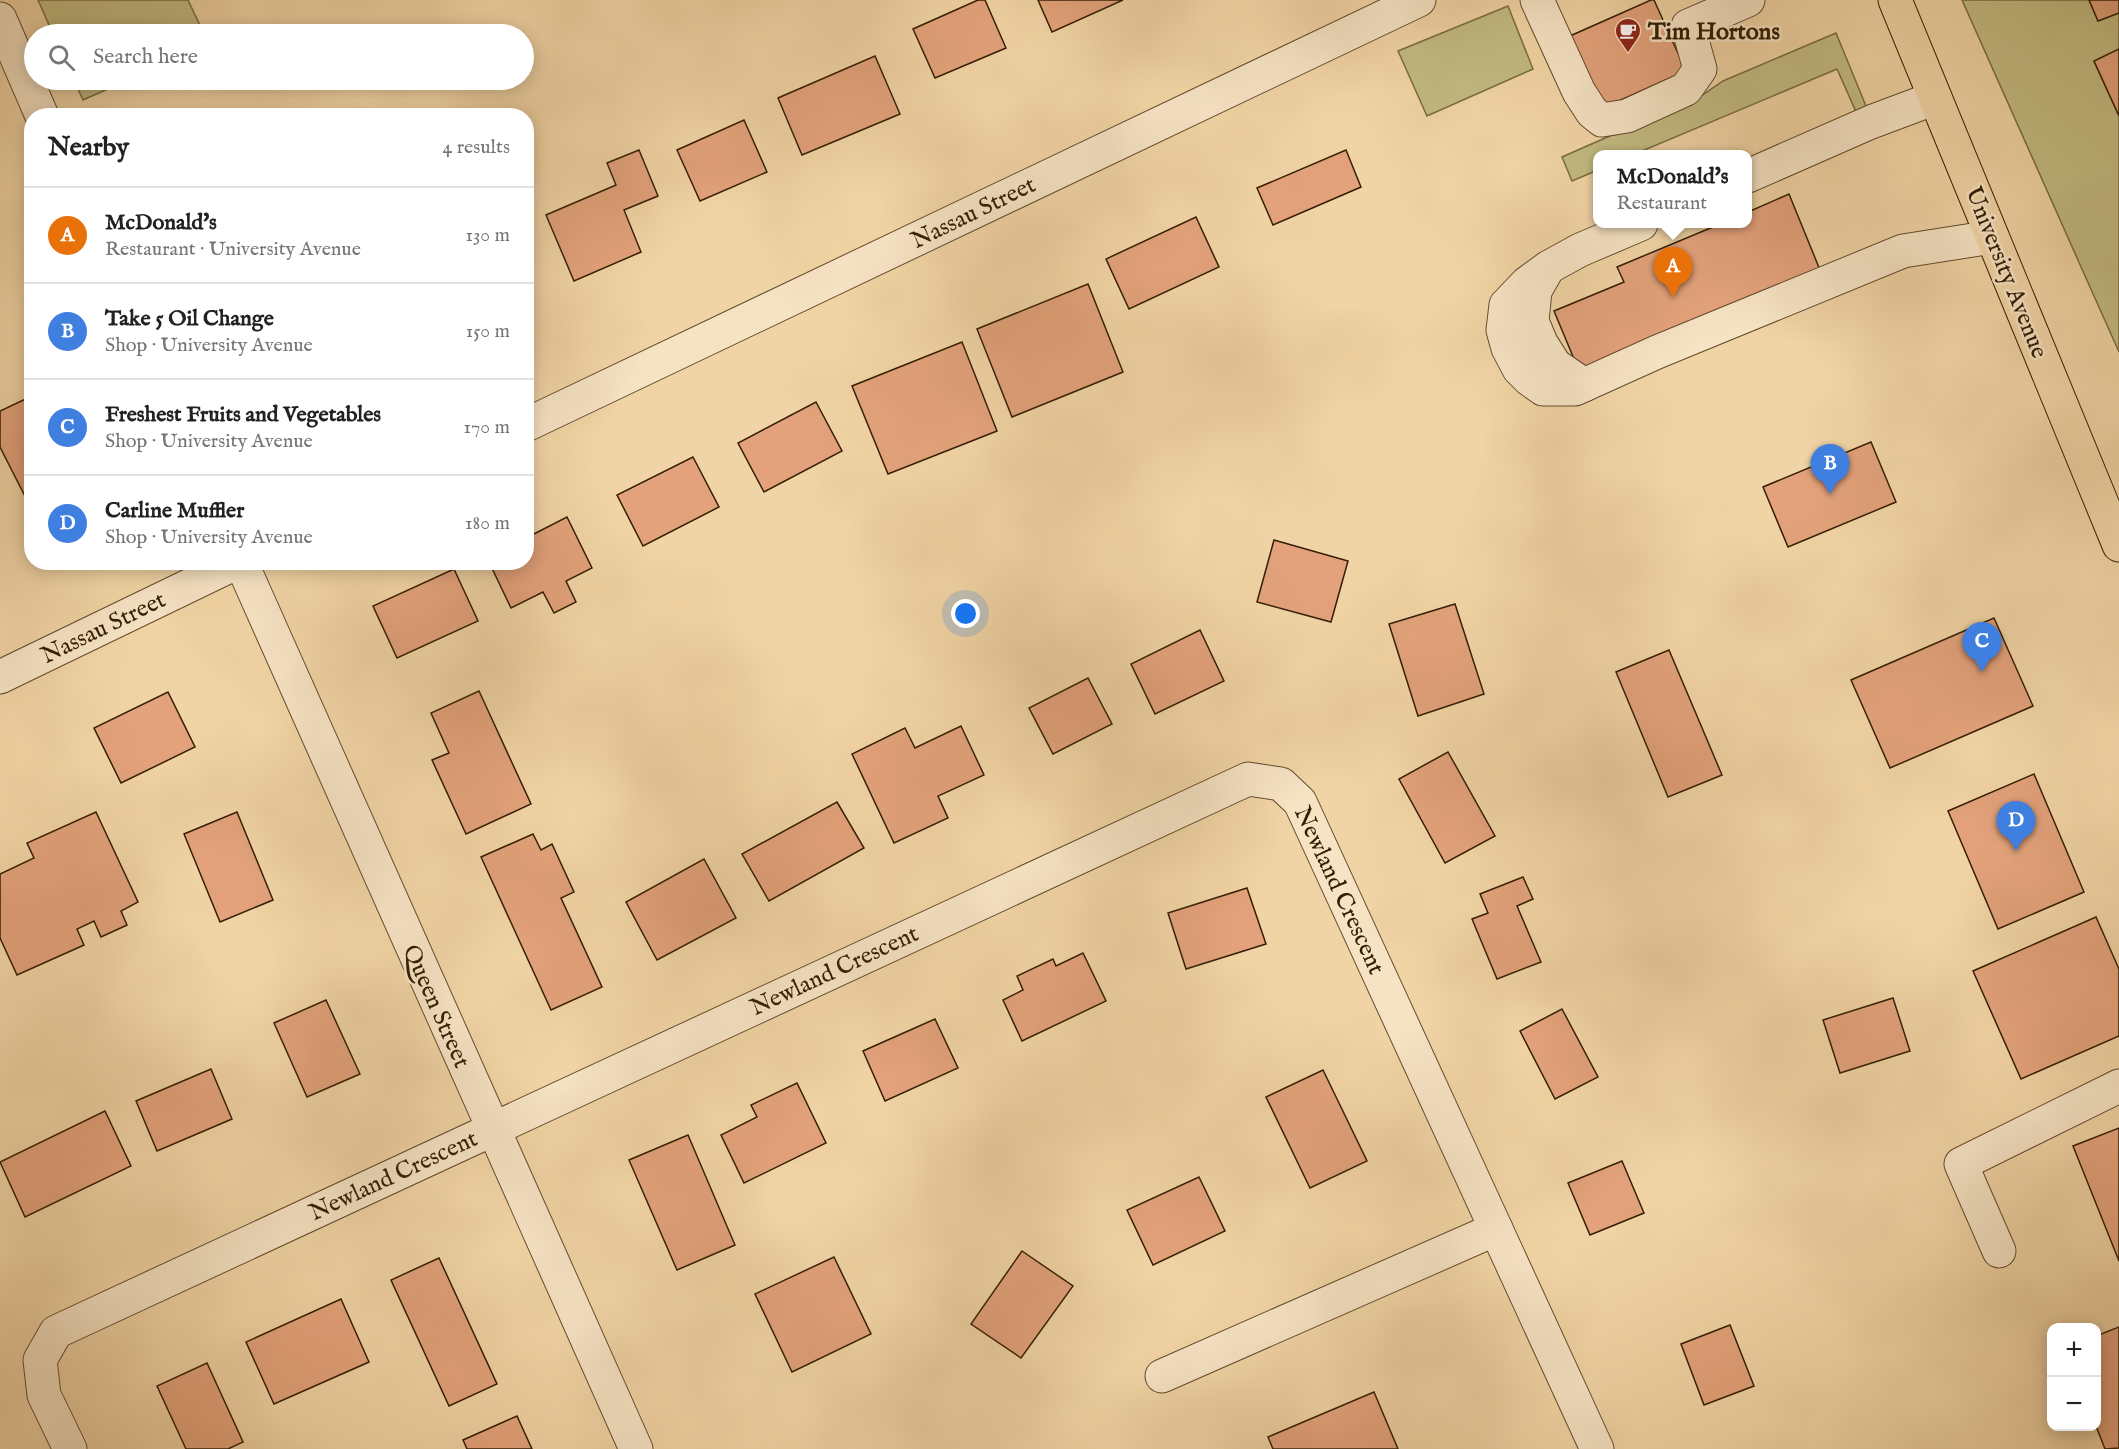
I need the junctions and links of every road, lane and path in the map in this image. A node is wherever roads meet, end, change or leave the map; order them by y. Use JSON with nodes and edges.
{"nodes":[{"id":1,"x":1419,"y":0,"type":"edge"},
{"id":2,"x":1537,"y":0,"type":"edge"},
{"id":3,"x":1748,"y":0,"type":"edge"},
{"id":4,"x":1894,"y":0,"type":"edge"},
{"id":5,"x":0,"y":19,"type":"edge"},
{"id":6,"x":24,"y":74,"type":"edge"},
{"id":7,"x":31,"y":90,"type":"edge"},
{"id":8,"x":1935,"y":98,"type":"junction"},
{"id":9,"x":39,"y":108,"type":"edge"},
{"id":10,"x":1752,"y":174,"type":"edge"},
{"id":11,"x":1632,"y":228,"type":"edge"},
{"id":12,"x":1992,"y":237,"type":"junction"},
{"id":13,"x":534,"y":421,"type":"edge"},
{"id":14,"x":2119,"y":545,"type":"edge"},
{"id":15,"x":223,"y":570,"type":"edge"},
{"id":16,"x":244,"y":570,"type":"edge"},
{"id":17,"x":0,"y":677,"type":"edge"},
{"id":18,"x":2119,"y":1086,"type":"edge"},
{"id":19,"x":492,"y":1129,"type":"junction"},
{"id":20,"x":1496,"y":1229,"type":"junction"},
{"id":21,"x":1999,"y":1251,"type":"dead end"},
{"id":22,"x":1162,"y":1376,"type":"dead end"},
{"id":23,"x":70,"y":1449,"type":"edge"},
{"id":24,"x":636,"y":1449,"type":"edge"},
{"id":25,"x":1597,"y":1449,"type":"edge"}],
"edges":[{"from":1,"to":13,"type":"street","name":"Nassau Street"},
{"from":2,"to":3,"type":"street"},
{"from":4,"to":8,"type":"main road","name":"University Avenue"},
{"from":5,"to":6,"type":"street"},
{"from":7,"to":9,"type":"street"},
{"from":8,"to":10,"type":"street"},
{"from":8,"to":12,"type":"main road","name":"University Avenue"},
{"from":11,"to":12,"type":"street"},
{"from":12,"to":14,"type":"main road","name":"University Avenue"},
{"from":15,"to":17,"type":"street","name":"Nassau Street"},
{"from":16,"to":19,"type":"street","name":"Queen Street"},
{"from":18,"to":21,"type":"street"},
{"from":19,"to":20,"type":"street","name":"Newland Crescent"},
{"from":19,"to":23,"type":"street","name":"Newland Crescent"},
{"from":19,"to":24,"type":"street","name":"Queen Street"},
{"from":20,"to":22,"type":"street"},
{"from":20,"to":25,"type":"street","name":"Newland Crescent"}]}
